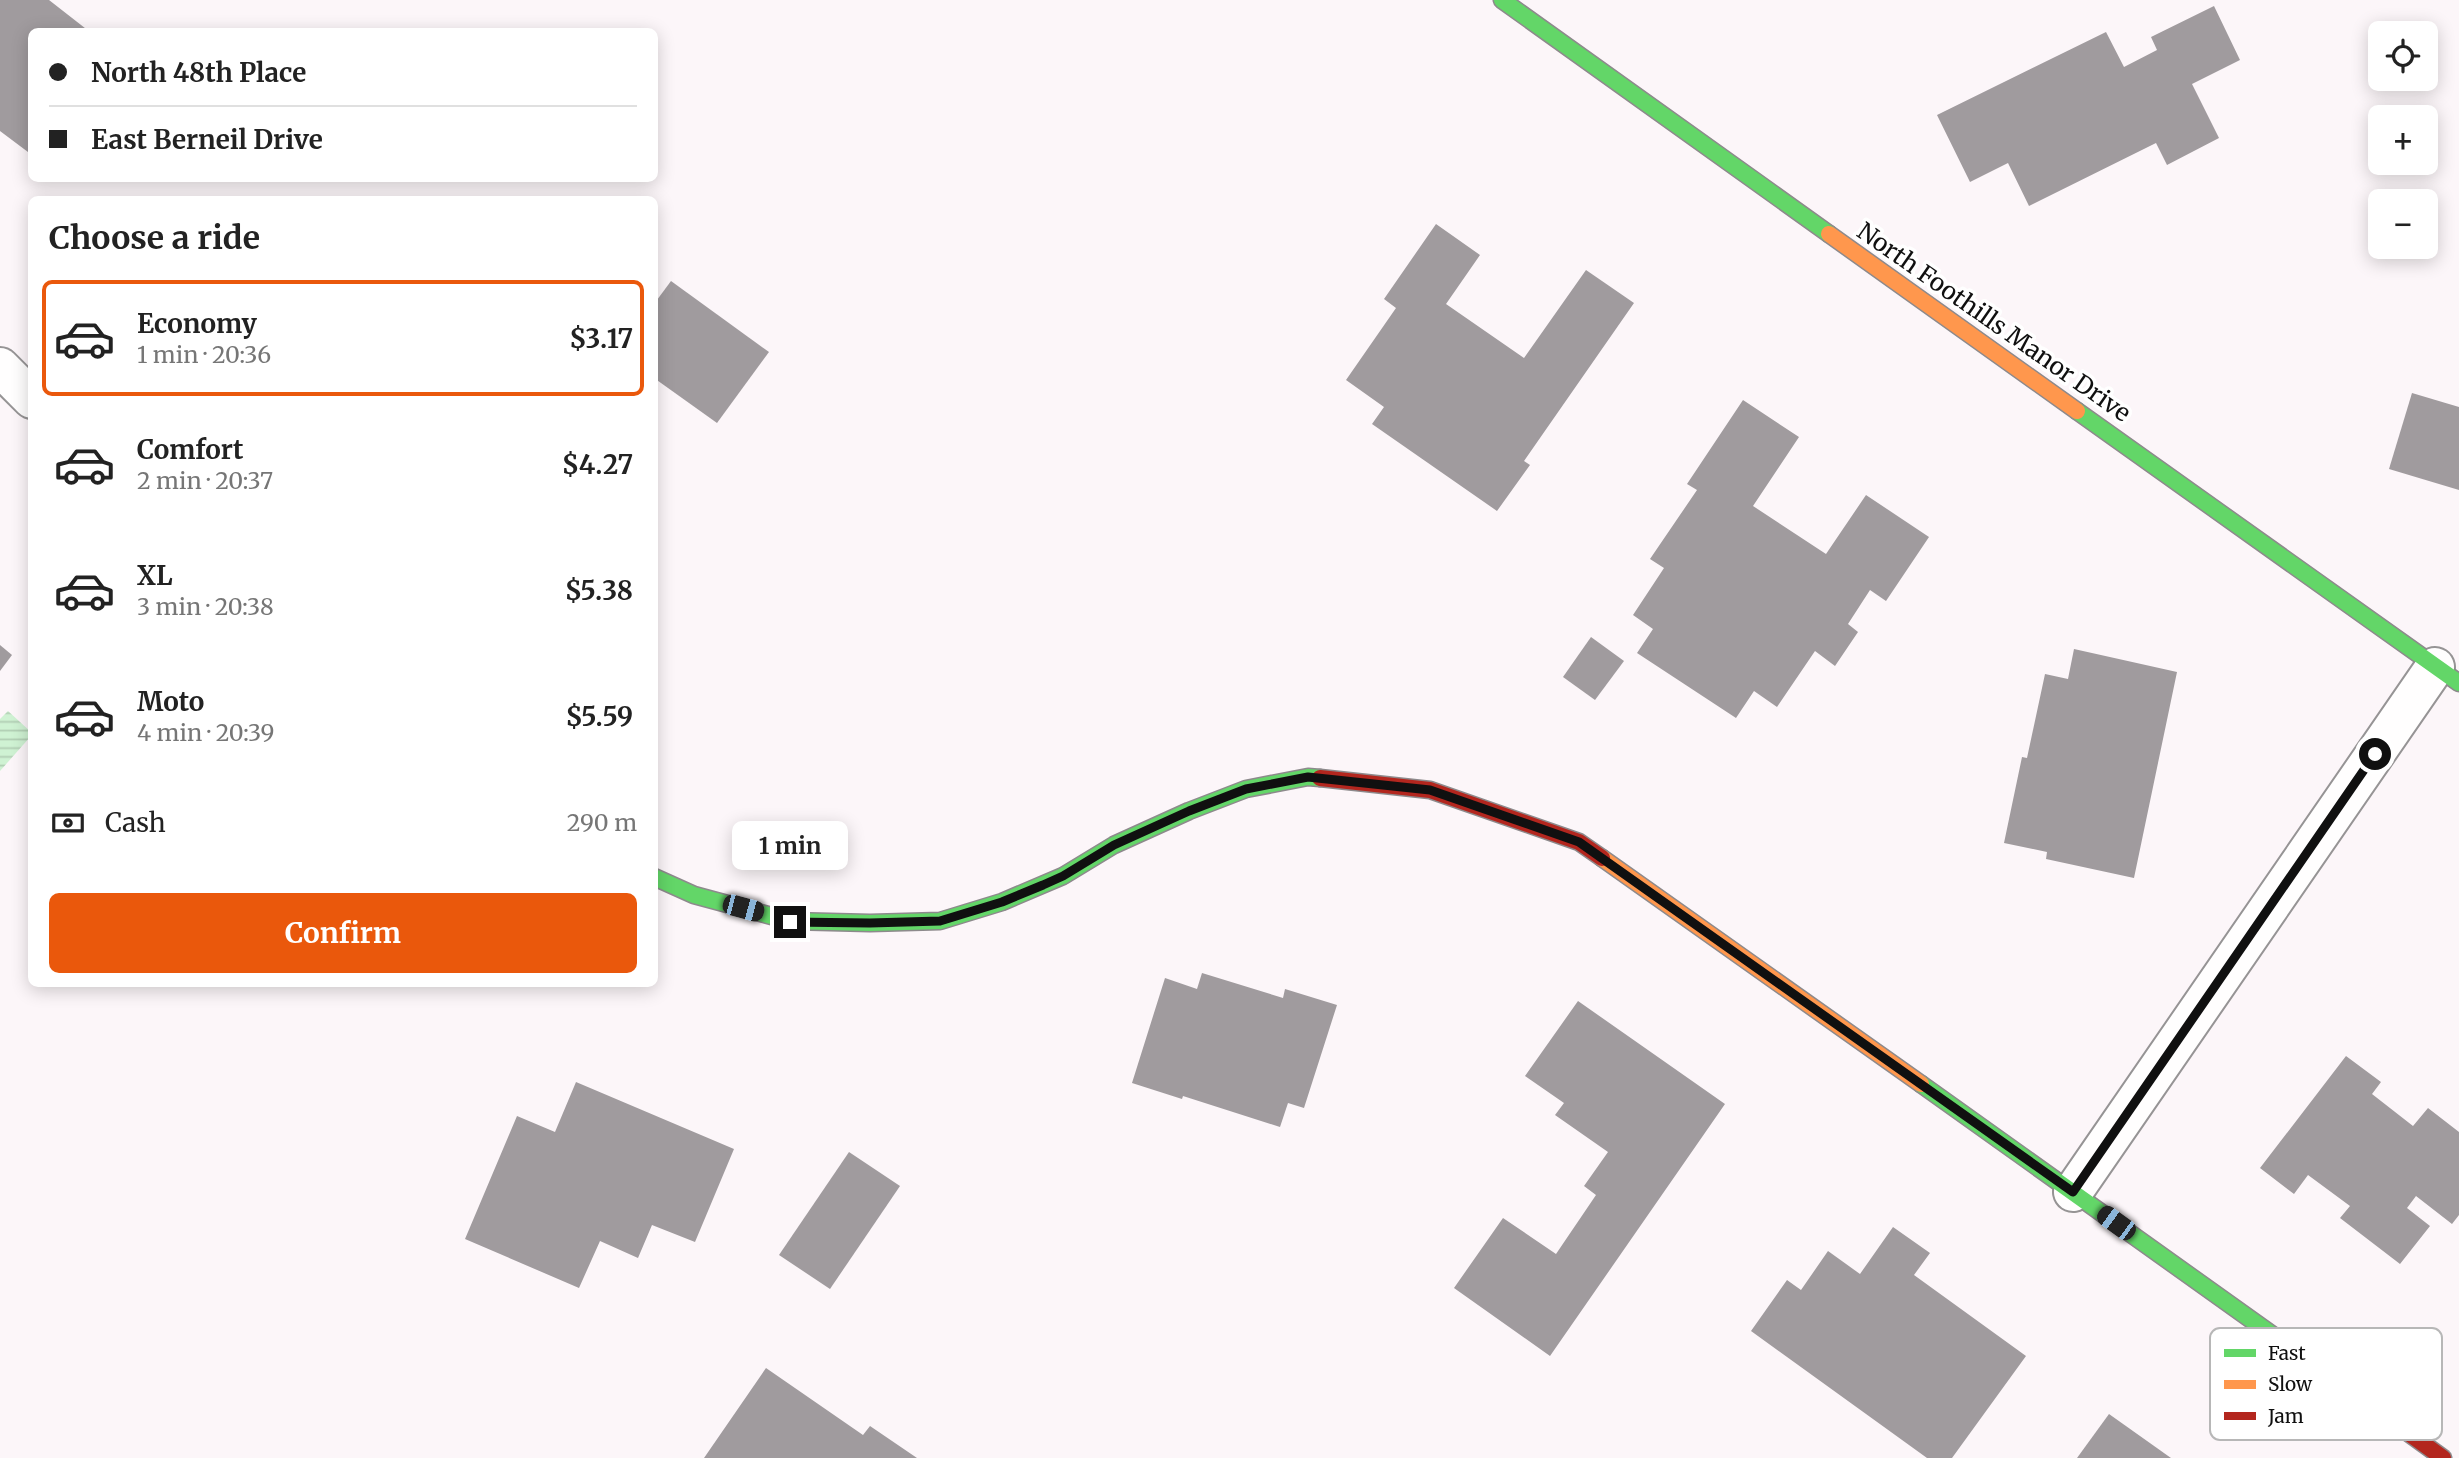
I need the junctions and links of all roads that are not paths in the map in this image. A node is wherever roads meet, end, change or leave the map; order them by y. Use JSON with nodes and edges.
{"nodes":[{"id":1,"x":1503,"y":0,"type":"edge"},
{"id":2,"x":0,"y":366,"type":"edge"},
{"id":3,"x":28,"y":395,"type":"edge"},
{"id":4,"x":2447,"y":675,"type":"edge"},
{"id":5,"x":658,"y":879,"type":"edge"},
{"id":6,"x":2073,"y":1192,"type":"junction"},
{"id":7,"x":2262,"y":1328,"type":"edge"},
{"id":8,"x":2418,"y":1440,"type":"edge"},
{"id":9,"x":2443,"y":1458,"type":"edge"}],
"edges":[{"from":1,"to":4,"type":"street","name":"North Foothills Manor Drive"},
{"from":2,"to":3,"type":"street"},
{"from":4,"to":6,"type":"street"},
{"from":5,"to":6,"type":"street"},
{"from":6,"to":7,"type":"street"},
{"from":8,"to":9,"type":"street"}]}
